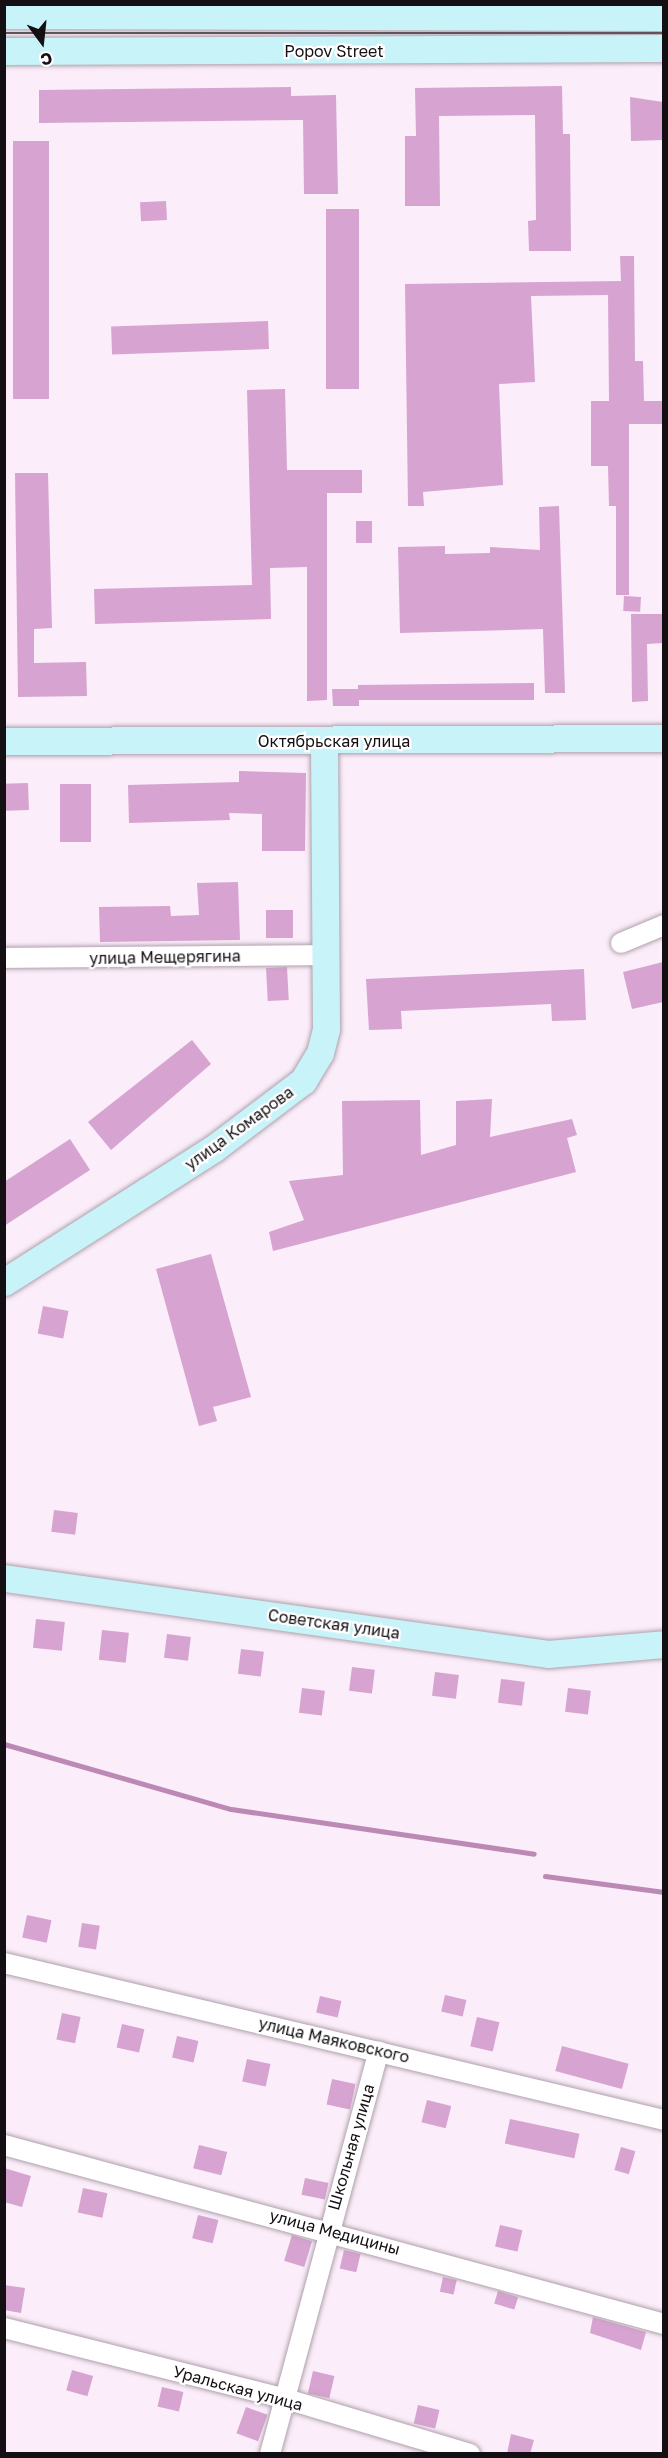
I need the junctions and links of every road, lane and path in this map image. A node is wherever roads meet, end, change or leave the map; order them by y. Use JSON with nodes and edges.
{"nodes":[{"id":1,"x":4,"y":15,"type":"edge"},
{"id":2,"x":663,"y":17,"type":"edge"},
{"id":3,"x":663,"y":48,"type":"edge"},
{"id":4,"x":4,"y":51,"type":"edge"},
{"id":5,"x":663,"y":738,"type":"edge"},
{"id":6,"x":4,"y":741,"type":"edge"},
{"id":7,"x":324,"y":742,"type":"junction"},
{"id":8,"x":663,"y":925,"type":"edge"},
{"id":9,"x":621,"y":943,"type":"dead end"},
{"id":10,"x":326,"y":955,"type":"junction"},
{"id":11,"x":4,"y":958,"type":"edge"},
{"id":12,"x":4,"y":1282,"type":"edge"},
{"id":13,"x":4,"y":1578,"type":"edge"},
{"id":14,"x":663,"y":1644,"type":"edge"},
{"id":15,"x":4,"y":1963,"type":"edge"},
{"id":16,"x":379,"y":2051,"type":"junction"},
{"id":17,"x":663,"y":2120,"type":"edge"},
{"id":18,"x":4,"y":2145,"type":"edge"},
{"id":19,"x":328,"y":2229,"type":"junction"},
{"id":20,"x":663,"y":2324,"type":"edge"},
{"id":21,"x":4,"y":2328,"type":"edge"},
{"id":22,"x":286,"y":2399,"type":"junction"},
{"id":23,"x":270,"y":2454,"type":"edge"},
{"id":24,"x":470,"y":2454,"type":"edge"}],
"edges":[{"from":1,"to":2,"type":"street","name":"Popov Street"},
{"from":3,"to":4,"type":"street","name":"Popov Street"},
{"from":5,"to":7,"type":"street","name":"Октябрьская улица"},
{"from":6,"to":7,"type":"street","name":"Октябрьская улица"},
{"from":7,"to":10,"type":"street","name":"улица Комарова"},
{"from":8,"to":9,"type":"street"},
{"from":10,"to":11,"type":"street","name":"улица Мещерягина"},
{"from":10,"to":12,"type":"street","name":"улица Комарова"},
{"from":13,"to":14,"type":"street","name":"Советская улица"},
{"from":15,"to":16,"type":"street","name":"улица Маяковского"},
{"from":16,"to":17,"type":"street","name":"улица Маяковского"},
{"from":16,"to":19,"type":"street","name":"Школьная улица"},
{"from":18,"to":19,"type":"street","name":"улица Медицины"},
{"from":19,"to":20,"type":"street","name":"улица Медицины"},
{"from":19,"to":22,"type":"street","name":"Школьная улица"},
{"from":21,"to":22,"type":"street","name":"Уральская улица"},
{"from":22,"to":23,"type":"street","name":"Школьная улица"},
{"from":22,"to":24,"type":"street","name":"Уральская улица"}]}
